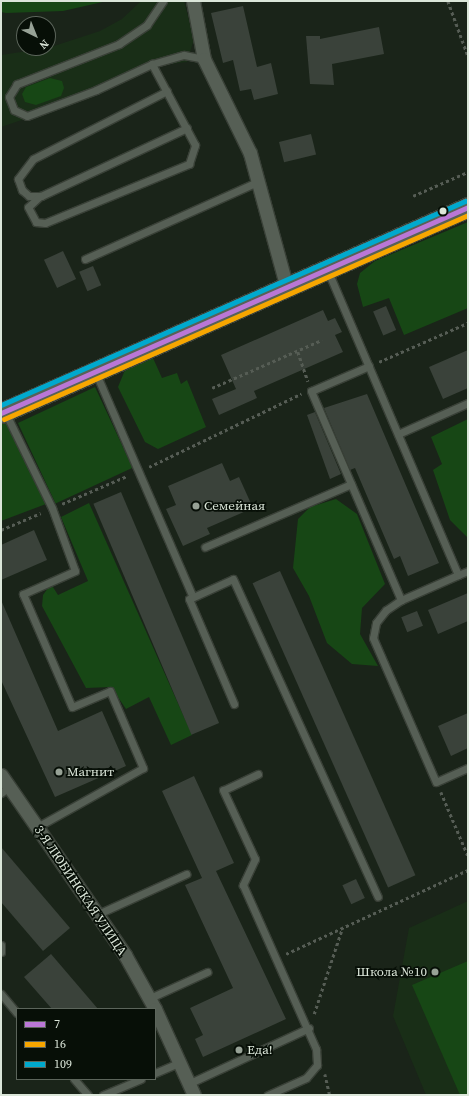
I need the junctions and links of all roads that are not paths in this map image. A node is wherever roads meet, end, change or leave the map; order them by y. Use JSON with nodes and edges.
{"nodes":[{"id":1,"x":164,"y":1,"type":"edge"},
{"id":2,"x":193,"y":1,"type":"edge"},
{"id":3,"x":204,"y":59,"type":"junction"},
{"id":4,"x":152,"y":64,"type":"junction"},
{"id":5,"x":167,"y":91,"type":"junction"},
{"id":6,"x":187,"y":128,"type":"junction"},
{"id":7,"x":257,"y":182,"type":"junction"},
{"id":8,"x":41,"y":196,"type":"junction"},
{"id":9,"x":468,"y":207,"type":"edge"},
{"id":10,"x":85,"y":259,"type":"dead end"},
{"id":11,"x":327,"y":269,"type":"junction"},
{"id":12,"x":287,"y":288,"type":"junction"},
{"id":13,"x":369,"y":366,"type":"junction"},
{"id":14,"x":95,"y":371,"type":"junction"},
{"id":15,"x":468,"y":403,"type":"edge"},
{"id":16,"x":3,"y":412,"type":"edge"},
{"id":17,"x":398,"y":434,"type":"junction"},
{"id":18,"x":351,"y":484,"type":"junction"},
{"id":19,"x":205,"y":547,"type":"dead end"},
{"id":20,"x":468,"y":571,"type":"edge"},
{"id":21,"x":458,"y":575,"type":"junction"},
{"id":22,"x":193,"y":597,"type":"junction"},
{"id":23,"x":401,"y":600,"type":"junction"},
{"id":24,"x":234,"y":704,"type":"dead end"},
{"id":25,"x":468,"y":768,"type":"edge"},
{"id":26,"x":258,"y":774,"type":"dead end"},
{"id":27,"x":1,"y":775,"type":"edge"},
{"id":28,"x":5,"y":790,"type":"edge"},
{"id":29,"x":37,"y":827,"type":"junction"},
{"id":30,"x":186,"y":874,"type":"dead end"},
{"id":31,"x":378,"y":897,"type":"dead end"},
{"id":32,"x":98,"y":914,"type":"junction"},
{"id":33,"x":1,"y":945,"type":"edge"},
{"id":34,"x":1,"y":952,"type":"edge"},
{"id":35,"x":207,"y":972,"type":"dead end"},
{"id":36,"x":1,"y":994,"type":"edge"},
{"id":37,"x":153,"y":1005,"type":"edge"},
{"id":38,"x":156,"y":1011,"type":"edge"},
{"id":39,"x":16,"y":1012,"type":"edge"},
{"id":40,"x":309,"y":1028,"type":"junction"},
{"id":41,"x":181,"y":1062,"type":"junction"},
{"id":42,"x":156,"y":1073,"type":"edge"},
{"id":43,"x":75,"y":1080,"type":"edge"},
{"id":44,"x":139,"y":1080,"type":"edge"},
{"id":45,"x":192,"y":1089,"type":"edge"},
{"id":46,"x":88,"y":1095,"type":"edge"},
{"id":47,"x":103,"y":1095,"type":"edge"},
{"id":48,"x":268,"y":1095,"type":"edge"}],
"edges":[{"from":1,"to":4,"type":"lane"},
{"from":2,"to":3,"type":"street"},
{"from":3,"to":4,"type":"lane"},
{"from":3,"to":7,"type":"street"},
{"from":4,"to":5,"type":"lane"},
{"from":5,"to":6,"type":"lane"},
{"from":5,"to":8,"type":"lane"},
{"from":6,"to":8,"type":"lane"},
{"from":6,"to":8,"type":"lane"},
{"from":7,"to":10,"type":"lane"},
{"from":7,"to":12,"type":"street"},
{"from":9,"to":11,"type":"main road"},
{"from":11,"to":12,"type":"main road"},
{"from":11,"to":13,"type":"lane"},
{"from":12,"to":14,"type":"main road"},
{"from":13,"to":17,"type":"lane"},
{"from":13,"to":18,"type":"lane"},
{"from":14,"to":16,"type":"main road"},
{"from":14,"to":22,"type":"lane"},
{"from":15,"to":17,"type":"lane"},
{"from":16,"to":29,"type":"lane"},
{"from":17,"to":21,"type":"lane"},
{"from":18,"to":19,"type":"lane"},
{"from":18,"to":23,"type":"lane"},
{"from":20,"to":21,"type":"lane"},
{"from":21,"to":23,"type":"lane"},
{"from":22,"to":24,"type":"lane"},
{"from":22,"to":31,"type":"lane"},
{"from":23,"to":25,"type":"lane"},
{"from":26,"to":40,"type":"lane"},
{"from":27,"to":28,"type":"street","name":"3-Я ЛЮБИНСКАЯ УЛИЦА"},
{"from":28,"to":29,"type":"street","name":"3-Я ЛЮБИНСКАЯ УЛИЦА"},
{"from":29,"to":32,"type":"street","name":"3-Я ЛЮБИНСКАЯ УЛИЦА"},
{"from":30,"to":32,"type":"lane"},
{"from":32,"to":37,"type":"street","name":"3-Я ЛЮБИНСКАЯ УЛИЦА"},
{"from":33,"to":34,"type":"lane"},
{"from":35,"to":37,"type":"lane"},
{"from":36,"to":39,"type":"lane"},
{"from":38,"to":41,"type":"street","name":"3-Я ЛЮБИНСКАЯ УЛИЦА"},
{"from":40,"to":45,"type":"lane"},
{"from":40,"to":48,"type":"lane"},
{"from":41,"to":42,"type":"lane"},
{"from":41,"to":45,"type":"street","name":"3-Я ЛЮБИНСКАЯ УЛИЦА"},
{"from":43,"to":46,"type":"lane"},
{"from":44,"to":47,"type":"lane"}]}
